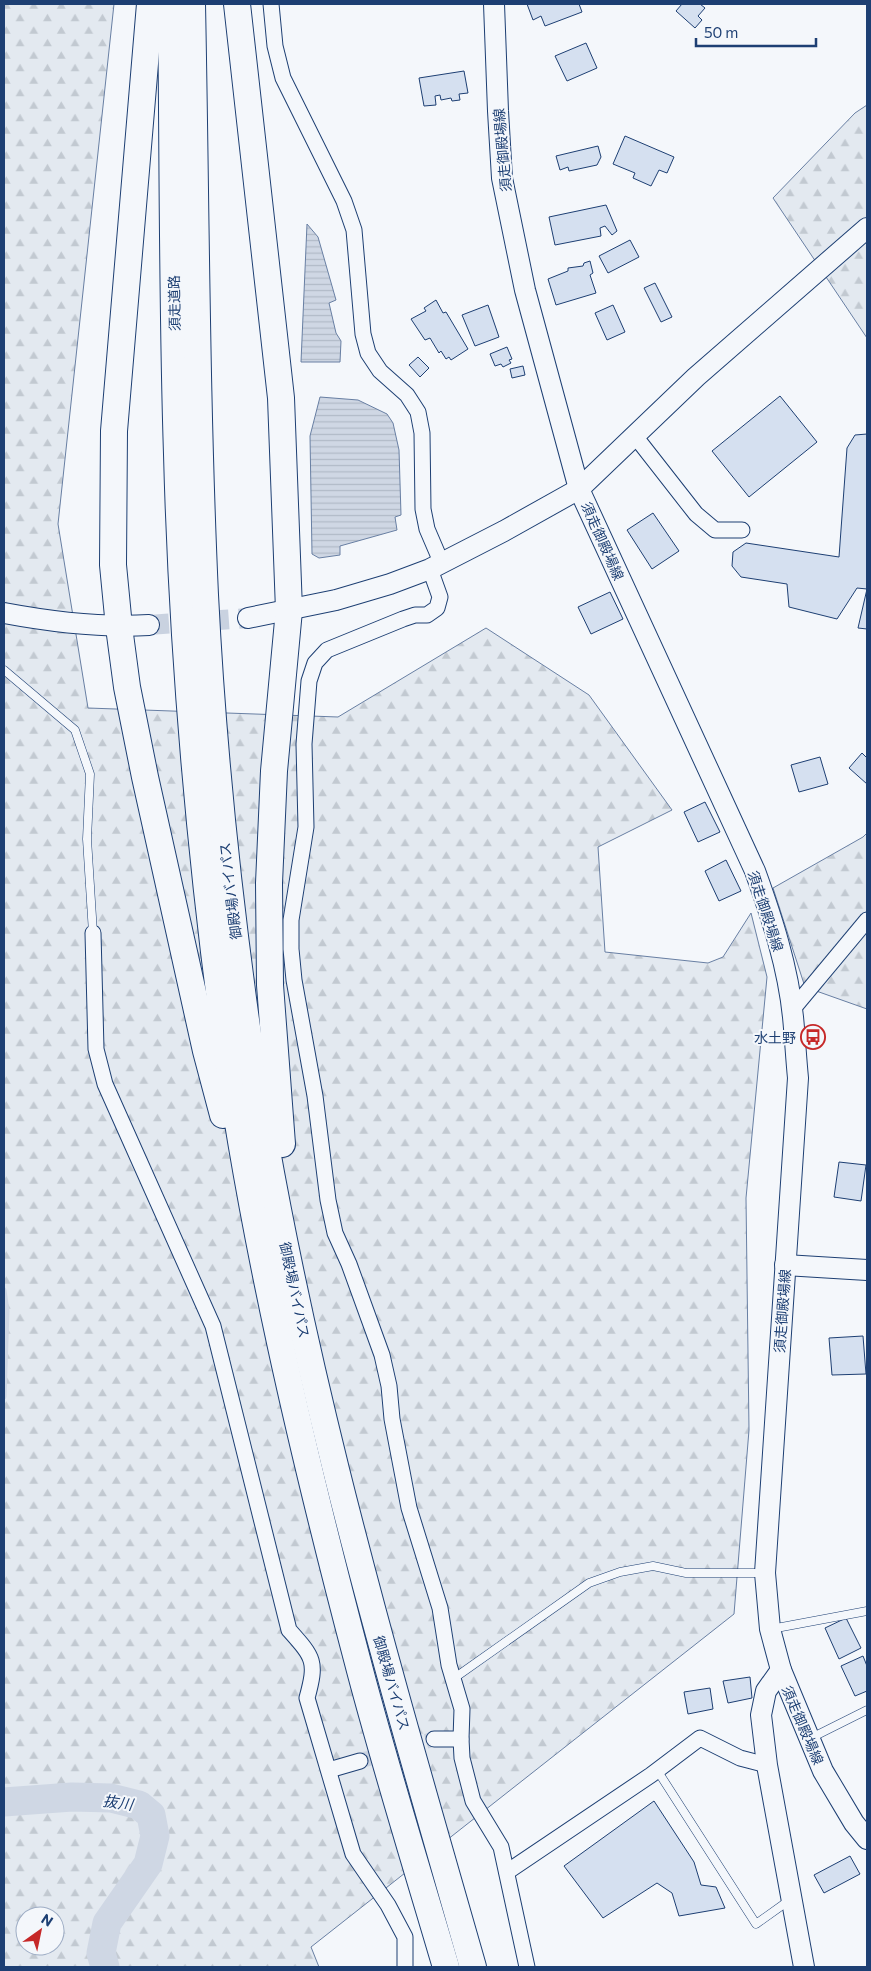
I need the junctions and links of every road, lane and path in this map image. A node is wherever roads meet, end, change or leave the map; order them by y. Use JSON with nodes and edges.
{"nodes":[{"id":1,"x":150,"y":4,"type":"edge"},
{"id":2,"x":171,"y":4,"type":"edge"},
{"id":3,"x":192,"y":4,"type":"edge"},
{"id":4,"x":237,"y":4,"type":"edge"},
{"id":5,"x":271,"y":4,"type":"edge"},
{"id":6,"x":495,"y":4,"type":"edge"},
{"id":7,"x":867,"y":228,"type":"edge"},
{"id":8,"x":635,"y":436,"type":"junction"},
{"id":9,"x":579,"y":489,"type":"junction"},
{"id":10,"x":742,"y":530,"type":"dead end"},
{"id":11,"x":436,"y":566,"type":"junction"},
{"id":12,"x":194,"y":599,"type":"junction"},
{"id":13,"x":289,"y":610,"type":"junction"},
{"id":14,"x":4,"y":613,"type":"edge"},
{"id":15,"x":248,"y":618,"type":"tunnel mouth"},
{"id":16,"x":149,"y":625,"type":"tunnel mouth"},
{"id":17,"x":119,"y":627,"type":"junction"},
{"id":18,"x":4,"y":670,"type":"edge"},
{"id":19,"x":867,"y":920,"type":"edge"},
{"id":20,"x":93,"y":933,"type":"joint"},
{"id":21,"x":792,"y":1010,"type":"junction"},
{"id":22,"x":785,"y":1265,"type":"junction"},
{"id":23,"x":867,"y":1270,"type":"edge"},
{"id":24,"x":283,"y":1352,"type":"junction"},
{"id":25,"x":320,"y":1402,"type":"junction"},
{"id":26,"x":765,"y":1573,"type":"junction"},
{"id":27,"x":867,"y":1612,"type":"edge"},
{"id":28,"x":770,"y":1629,"type":"junction"},
{"id":29,"x":781,"y":1670,"type":"junction"},
{"id":30,"x":453,"y":1679,"type":"junction"},
{"id":31,"x":867,"y":1710,"type":"edge"},
{"id":32,"x":434,"y":1739,"type":"tunnel mouth"},
{"id":33,"x":461,"y":1739,"type":"junction"},
{"id":34,"x":809,"y":1739,"type":"junction"},
{"id":35,"x":360,"y":1761,"type":"tunnel mouth"},
{"id":36,"x":767,"y":1764,"type":"junction"},
{"id":37,"x":329,"y":1770,"type":"junction"},
{"id":38,"x":657,"y":1770,"type":"junction"},
{"id":39,"x":867,"y":1839,"type":"edge"},
{"id":40,"x":507,"y":1872,"type":"junction"},
{"id":41,"x":791,"y":1898,"type":"junction"},
{"id":42,"x":405,"y":1967,"type":"edge"},
{"id":43,"x":446,"y":1967,"type":"edge"},
{"id":44,"x":473,"y":1967,"type":"edge"},
{"id":45,"x":527,"y":1967,"type":"edge"},
{"id":46,"x":804,"y":1967,"type":"edge"}],
"edges":[{"from":1,"to":17,"type":"highway"},
{"from":2,"to":12,"type":"highway","name":"須走道路"},
{"from":3,"to":12,"type":"highway","name":"須走道路"},
{"from":4,"to":13,"type":"highway"},
{"from":5,"to":11,"type":"street"},
{"from":6,"to":9,"type":"main road","name":"須走御殿場線"},
{"from":7,"to":8,"type":"main road"},
{"from":8,"to":9,"type":"main road"},
{"from":8,"to":10,"type":"street"},
{"from":9,"to":11,"type":"main road"},
{"from":9,"to":21,"type":"main road","name":"須走御殿場線"},
{"from":11,"to":13,"type":"main road"},
{"from":11,"to":30,"type":"street"},
{"from":12,"to":24,"type":"highway","name":"御殿場バイパス"},
{"from":12,"to":25,"type":"highway","name":"御殿場バイパス"},
{"from":13,"to":15,"type":"main road"},
{"from":13,"to":25,"type":"highway"},
{"from":14,"to":17,"type":"main road"},
{"from":16,"to":17,"type":"main road"},
{"from":17,"to":24,"type":"highway"},
{"from":18,"to":20,"type":"lane"},
{"from":19,"to":21,"type":"street"},
{"from":20,"to":37,"type":"street"},
{"from":21,"to":22,"type":"main road","name":"須走御殿場線"},
{"from":22,"to":23,"type":"main road"},
{"from":22,"to":26,"type":"main road","name":"須走御殿場線"},
{"from":24,"to":43,"type":"highway","name":"御殿場バイパス"},
{"from":25,"to":44,"type":"highway","name":"御殿場バイパス"},
{"from":26,"to":28,"type":"main road","name":"須走御殿場線"},
{"from":26,"to":30,"type":"lane"},
{"from":27,"to":28,"type":"lane"},
{"from":28,"to":29,"type":"main road","name":"須走御殿場線"},
{"from":29,"to":34,"type":"main road","name":"須走御殿場線"},
{"from":29,"to":36,"type":"main road"},
{"from":30,"to":33,"type":"street"},
{"from":31,"to":34,"type":"lane"},
{"from":32,"to":33,"type":"street"},
{"from":33,"to":40,"type":"street"},
{"from":34,"to":39,"type":"main road","name":"須走御殿場線"},
{"from":35,"to":37,"type":"street"},
{"from":36,"to":38,"type":"street"},
{"from":36,"to":41,"type":"main road"},
{"from":37,"to":42,"type":"street"},
{"from":38,"to":40,"type":"street"},
{"from":38,"to":41,"type":"lane"},
{"from":40,"to":45,"type":"street"},
{"from":41,"to":46,"type":"main road"}]}
